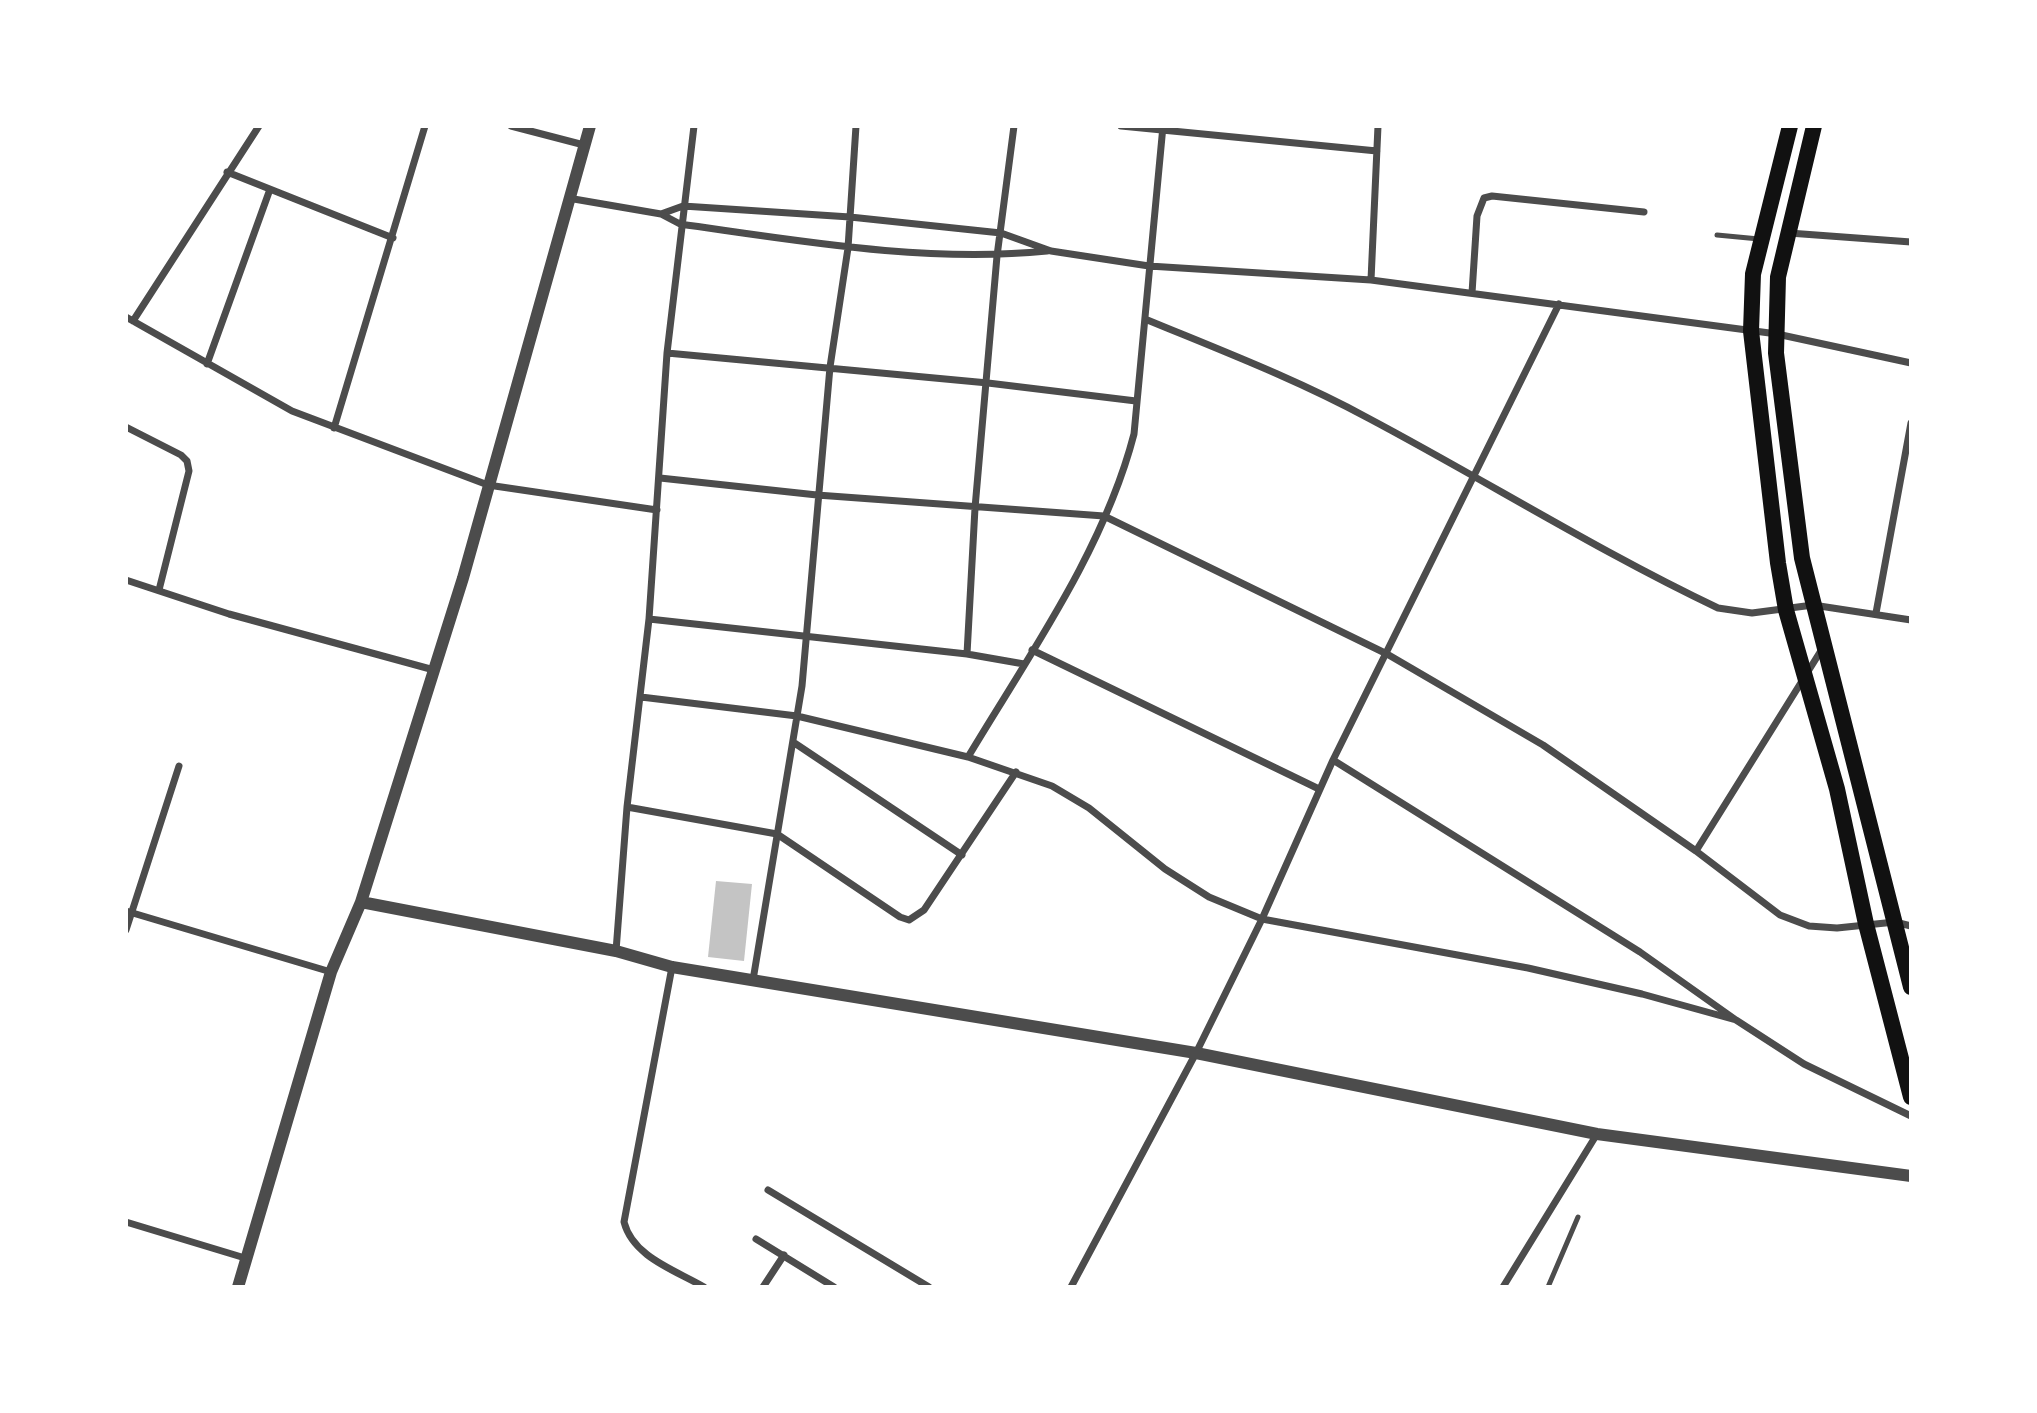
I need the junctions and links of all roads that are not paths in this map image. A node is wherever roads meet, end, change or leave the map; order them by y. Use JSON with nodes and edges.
{"nodes":[{"id":1,"x":259,"y":126,"type":"edge"},
{"id":2,"x":425,"y":126,"type":"edge"},
{"id":3,"x":511,"y":126,"type":"edge"},
{"id":4,"x":590,"y":126,"type":"edge"},
{"id":5,"x":694,"y":126,"type":"edge"},
{"id":6,"x":856,"y":126,"type":"edge"},
{"id":7,"x":1014,"y":126,"type":"edge"},
{"id":8,"x":1121,"y":126,"type":"edge"},
{"id":9,"x":1378,"y":126,"type":"edge"},
{"id":10,"x":1790,"y":126,"type":"edge"},
{"id":11,"x":1814,"y":126,"type":"edge"},
{"id":12,"x":1162,"y":129,"type":"edge"},
{"id":13,"x":584,"y":145,"type":"junction"},
{"id":14,"x":1377,"y":151,"type":"junction"},
{"id":15,"x":227,"y":172,"type":"junction"},
{"id":16,"x":269,"y":192,"type":"junction"},
{"id":17,"x":568,"y":198,"type":"junction"},
{"id":18,"x":683,"y":206,"type":"junction"},
{"id":19,"x":1644,"y":212,"type":"dead end"},
{"id":20,"x":661,"y":214,"type":"junction"},
{"id":21,"x":850,"y":217,"type":"junction"},
{"id":22,"x":680,"y":224,"type":"junction"},
{"id":23,"x":1002,"y":233,"type":"junction"},
{"id":24,"x":1788,"y":233,"type":"junction"},
{"id":25,"x":1717,"y":235,"type":"dead end"},
{"id":26,"x":393,"y":238,"type":"junction"},
{"id":27,"x":1761,"y":240,"type":"junction"},
{"id":28,"x":1911,"y":242,"type":"edge"},
{"id":29,"x":849,"y":248,"type":"junction"},
{"id":30,"x":1051,"y":251,"type":"junction"},
{"id":31,"x":997,"y":256,"type":"junction"},
{"id":32,"x":1149,"y":266,"type":"junction"},
{"id":33,"x":1371,"y":280,"type":"junction"},
{"id":34,"x":1472,"y":293,"type":"junction"},
{"id":35,"x":1559,"y":304,"type":"junction"},
{"id":36,"x":129,"y":319,"type":"edge"},
{"id":37,"x":1144,"y":319,"type":"junction"},
{"id":38,"x":1751,"y":331,"type":"junction"},
{"id":39,"x":1777,"y":334,"type":"junction"},
{"id":40,"x":667,"y":353,"type":"junction"},
{"id":41,"x":1911,"y":363,"type":"edge"},
{"id":42,"x":207,"y":364,"type":"junction"},
{"id":43,"x":830,"y":367,"type":"junction"},
{"id":44,"x":988,"y":383,"type":"junction"},
{"id":45,"x":1136,"y":401,"type":"junction"},
{"id":46,"x":1911,"y":423,"type":"edge"},
{"id":47,"x":126,"y":426,"type":"edge"},
{"id":48,"x":334,"y":428,"type":"junction"},
{"id":49,"x":660,"y":478,"type":"junction"},
{"id":50,"x":1472,"y":478,"type":"junction"},
{"id":51,"x":488,"y":485,"type":"junction"},
{"id":52,"x":817,"y":495,"type":"junction"},
{"id":53,"x":975,"y":508,"type":"junction"},
{"id":54,"x":657,"y":510,"type":"junction"},
{"id":55,"x":1104,"y":516,"type":"junction"},
{"id":56,"x":126,"y":580,"type":"edge"},
{"id":57,"x":159,"y":590,"type":"junction"},
{"id":58,"x":1813,"y":605,"type":"junction"},
{"id":59,"x":1786,"y":610,"type":"junction"},
{"id":60,"x":1876,"y":613,"type":"junction"},
{"id":61,"x":649,"y":619,"type":"junction"},
{"id":62,"x":1911,"y":620,"type":"edge"},
{"id":63,"x":806,"y":638,"type":"junction"},
{"id":64,"x":1824,"y":645,"type":"junction"},
{"id":65,"x":1032,"y":650,"type":"junction"},
{"id":66,"x":967,"y":654,"type":"junction"},
{"id":67,"x":1387,"y":654,"type":"junction"},
{"id":68,"x":1024,"y":664,"type":"junction"},
{"id":69,"x":434,"y":670,"type":"junction"},
{"id":70,"x":1805,"y":674,"type":"junction"},
{"id":71,"x":641,"y":697,"type":"junction"},
{"id":72,"x":797,"y":716,"type":"junction"},
{"id":73,"x":793,"y":743,"type":"junction"},
{"id":74,"x":968,"y":757,"type":"junction"},
{"id":75,"x":1333,"y":760,"type":"junction"},
{"id":76,"x":179,"y":766,"type":"dead end"},
{"id":77,"x":1016,"y":772,"type":"junction"},
{"id":78,"x":1320,"y":789,"type":"junction"},
{"id":79,"x":627,"y":807,"type":"junction"},
{"id":80,"x":777,"y":834,"type":"junction"},
{"id":81,"x":1696,"y":851,"type":"junction"},
{"id":82,"x":961,"y":855,"type":"junction"},
{"id":83,"x":361,"y":901,"type":"junction"},
{"id":84,"x":129,"y":912,"type":"edge"},
{"id":85,"x":1262,"y":919,"type":"junction"},
{"id":86,"x":1866,"y":924,"type":"junction"},
{"id":87,"x":1903,"y":924,"type":"edge"},
{"id":88,"x":126,"y":930,"type":"edge"},
{"id":89,"x":616,"y":951,"type":"junction"},
{"id":90,"x":672,"y":967,"type":"junction"},
{"id":91,"x":331,"y":972,"type":"junction"},
{"id":92,"x":753,"y":980,"type":"junction"},
{"id":93,"x":1911,"y":987,"type":"edge"},
{"id":94,"x":1736,"y":1020,"type":"junction"},
{"id":95,"x":1196,"y":1053,"type":"junction"},
{"id":96,"x":1911,"y":1097,"type":"edge"},
{"id":97,"x":1911,"y":1116,"type":"edge"},
{"id":98,"x":1597,"y":1133,"type":"junction"},
{"id":99,"x":1911,"y":1176,"type":"edge"},
{"id":100,"x":768,"y":1190,"type":"dead end"},
{"id":101,"x":1578,"y":1217,"type":"dead end"},
{"id":102,"x":126,"y":1222,"type":"edge"},
{"id":103,"x":756,"y":1239,"type":"dead end"},
{"id":104,"x":784,"y":1255,"type":"junction"},
{"id":105,"x":245,"y":1258,"type":"junction"},
{"id":106,"x":238,"y":1287,"type":"edge"},
{"id":107,"x":704,"y":1287,"type":"edge"},
{"id":108,"x":763,"y":1287,"type":"edge"},
{"id":109,"x":834,"y":1287,"type":"edge"},
{"id":110,"x":929,"y":1287,"type":"edge"},
{"id":111,"x":1072,"y":1287,"type":"edge"},
{"id":112,"x":1503,"y":1287,"type":"edge"},
{"id":113,"x":1548,"y":1287,"type":"edge"}],
"edges":[{"from":1,"to":15,"type":"street"},
{"from":2,"to":26,"type":"street"},
{"from":3,"to":13,"type":"street"},
{"from":4,"to":13,"type":"street"},
{"from":5,"to":18,"type":"street"},
{"from":6,"to":21,"type":"street"},
{"from":7,"to":23,"type":"street"},
{"from":8,"to":12,"type":"street"},
{"from":9,"to":14,"type":"street"},
{"from":10,"to":27,"type":"main road"},
{"from":11,"to":24,"type":"main road"},
{"from":12,"to":14,"type":"street"},
{"from":12,"to":32,"type":"street"},
{"from":13,"to":17,"type":"street"},
{"from":14,"to":33,"type":"street"},
{"from":15,"to":16,"type":"street"},
{"from":15,"to":36,"type":"street"},
{"from":16,"to":26,"type":"street"},
{"from":16,"to":42,"type":"street"},
{"from":17,"to":20,"type":"street"},
{"from":17,"to":51,"type":"street"},
{"from":18,"to":20,"type":"street"},
{"from":18,"to":21,"type":"street"},
{"from":18,"to":22,"type":"street"},
{"from":19,"to":34,"type":"street"},
{"from":20,"to":22,"type":"street"},
{"from":21,"to":23,"type":"street"},
{"from":21,"to":29,"type":"street"},
{"from":22,"to":29,"type":"street"},
{"from":22,"to":40,"type":"street"},
{"from":23,"to":30,"type":"street"},
{"from":23,"to":31,"type":"street"},
{"from":24,"to":28,"type":"street"},
{"from":24,"to":39,"type":"main road"},
{"from":25,"to":27,"type":"lane"},
{"from":26,"to":48,"type":"street"},
{"from":27,"to":38,"type":"main road"},
{"from":29,"to":31,"type":"street"},
{"from":29,"to":43,"type":"street"},
{"from":30,"to":31,"type":"street"},
{"from":30,"to":32,"type":"street"},
{"from":31,"to":44,"type":"street"},
{"from":32,"to":33,"type":"street"},
{"from":32,"to":37,"type":"street"},
{"from":33,"to":34,"type":"street"},
{"from":34,"to":35,"type":"street"},
{"from":35,"to":38,"type":"street"},
{"from":35,"to":50,"type":"street"},
{"from":36,"to":42,"type":"street"},
{"from":37,"to":45,"type":"street"},
{"from":37,"to":50,"type":"street"},
{"from":38,"to":39,"type":"street"},
{"from":38,"to":59,"type":"main road"},
{"from":39,"to":41,"type":"street"},
{"from":39,"to":58,"type":"main road"},
{"from":40,"to":43,"type":"street"},
{"from":40,"to":49,"type":"street"},
{"from":42,"to":48,"type":"street"},
{"from":43,"to":44,"type":"street"},
{"from":43,"to":52,"type":"street"},
{"from":44,"to":45,"type":"street"},
{"from":44,"to":53,"type":"street"},
{"from":45,"to":55,"type":"street"},
{"from":46,"to":60,"type":"street"},
{"from":47,"to":57,"type":"street"},
{"from":48,"to":51,"type":"street"},
{"from":49,"to":52,"type":"street"},
{"from":49,"to":54,"type":"street"},
{"from":50,"to":59,"type":"street"},
{"from":50,"to":67,"type":"street"},
{"from":51,"to":54,"type":"street"},
{"from":51,"to":69,"type":"street"},
{"from":52,"to":53,"type":"street"},
{"from":52,"to":63,"type":"street"},
{"from":53,"to":55,"type":"street"},
{"from":53,"to":66,"type":"street"},
{"from":54,"to":61,"type":"street"},
{"from":55,"to":65,"type":"street"},
{"from":55,"to":67,"type":"street"},
{"from":56,"to":57,"type":"street"},
{"from":57,"to":69,"type":"street"},
{"from":58,"to":59,"type":"street"},
{"from":58,"to":60,"type":"street"},
{"from":58,"to":64,"type":"main road"},
{"from":59,"to":70,"type":"main road"},
{"from":60,"to":62,"type":"street"},
{"from":61,"to":63,"type":"street"},
{"from":61,"to":71,"type":"street"},
{"from":63,"to":66,"type":"street"},
{"from":63,"to":72,"type":"street"},
{"from":64,"to":70,"type":"street"},
{"from":64,"to":87,"type":"main road"},
{"from":65,"to":68,"type":"street"},
{"from":65,"to":78,"type":"street"},
{"from":66,"to":68,"type":"street"},
{"from":67,"to":75,"type":"street"},
{"from":67,"to":81,"type":"street"},
{"from":68,"to":74,"type":"street"},
{"from":69,"to":83,"type":"street"},
{"from":70,"to":81,"type":"street"},
{"from":70,"to":86,"type":"main road"},
{"from":71,"to":72,"type":"street"},
{"from":71,"to":79,"type":"street"},
{"from":72,"to":73,"type":"street"},
{"from":72,"to":74,"type":"street"},
{"from":73,"to":80,"type":"street"},
{"from":73,"to":82,"type":"street"},
{"from":74,"to":77,"type":"street"},
{"from":75,"to":78,"type":"street"},
{"from":75,"to":94,"type":"street"},
{"from":76,"to":84,"type":"street"},
{"from":77,"to":82,"type":"street"},
{"from":77,"to":85,"type":"street"},
{"from":78,"to":85,"type":"street"},
{"from":79,"to":80,"type":"street"},
{"from":79,"to":89,"type":"street"},
{"from":80,"to":82,"type":"street"},
{"from":80,"to":92,"type":"street"},
{"from":81,"to":86,"type":"street"},
{"from":83,"to":89,"type":"street"},
{"from":83,"to":91,"type":"street"},
{"from":84,"to":88,"type":"street"},
{"from":84,"to":91,"type":"street"},
{"from":85,"to":94,"type":"street"},
{"from":85,"to":95,"type":"street"},
{"from":86,"to":87,"type":"street"},
{"from":86,"to":96,"type":"main road"},
{"from":87,"to":93,"type":"main road"},
{"from":89,"to":90,"type":"street"},
{"from":90,"to":92,"type":"street"},
{"from":90,"to":107,"type":"street"},
{"from":91,"to":105,"type":"street"},
{"from":92,"to":95,"type":"street"},
{"from":94,"to":97,"type":"street"},
{"from":95,"to":98,"type":"street"},
{"from":95,"to":111,"type":"street"},
{"from":98,"to":99,"type":"street"},
{"from":98,"to":112,"type":"street"},
{"from":100,"to":110,"type":"street"},
{"from":101,"to":113,"type":"lane"},
{"from":102,"to":105,"type":"street"},
{"from":103,"to":104,"type":"street"},
{"from":104,"to":108,"type":"street"},
{"from":104,"to":109,"type":"street"},
{"from":105,"to":106,"type":"street"}]}
